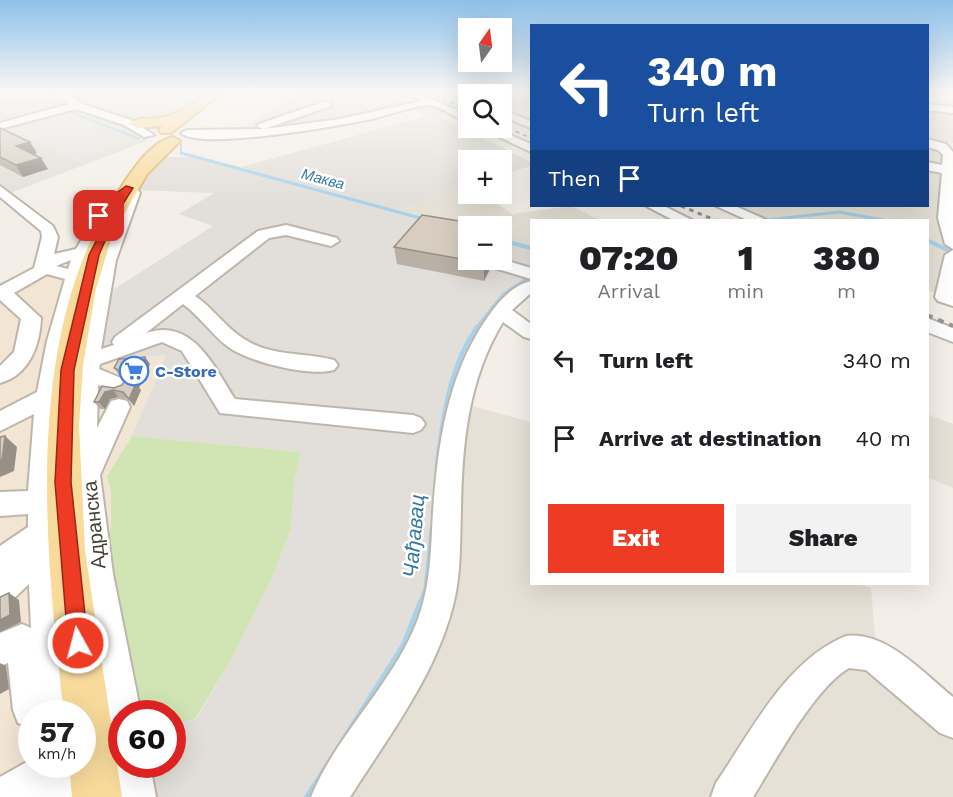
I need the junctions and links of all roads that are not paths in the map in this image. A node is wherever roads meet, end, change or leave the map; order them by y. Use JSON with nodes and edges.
{"nodes":[{"id":1,"x":144,"y":129,"type":"edge"},
{"id":2,"x":148,"y":129,"type":"edge"},
{"id":3,"x":176,"y":129,"type":"edge"},
{"id":4,"x":256,"y":129,"type":"edge"},
{"id":5,"x":300,"y":129,"type":"edge"},
{"id":6,"x":243,"y":134,"type":"junction"},
{"id":7,"x":167,"y":138,"type":"junction"},
{"id":8,"x":508,"y":138,"type":"edge"},
{"id":9,"x":929,"y":144,"type":"edge"},
{"id":10,"x":530,"y":148,"type":"edge"},
{"id":11,"x":929,"y":166,"type":"edge"},
{"id":12,"x":949,"y":170,"type":"junction"},
{"id":13,"x":129,"y":188,"type":"junction"},
{"id":14,"x":0,"y":190,"type":"edge"},
{"id":15,"x":655,"y":207,"type":"edge"},
{"id":16,"x":726,"y":207,"type":"edge"},
{"id":17,"x":682,"y":219,"type":"edge"},
{"id":18,"x":756,"y":219,"type":"edge"},
{"id":19,"x":331,"y":241,"type":"dead end"},
{"id":20,"x":82,"y":252,"type":"junction"},
{"id":21,"x":953,"y":252,"type":"edge"},
{"id":22,"x":42,"y":268,"type":"junction"},
{"id":23,"x":497,"y":270,"type":"edge"},
{"id":24,"x":74,"y":276,"type":"junction"},
{"id":25,"x":1,"y":293,"type":"edge"},
{"id":26,"x":522,"y":295,"type":"edge"},
{"id":27,"x":182,"y":297,"type":"junction"},
{"id":28,"x":944,"y":297,"type":"edge"},
{"id":29,"x":929,"y":325,"type":"edge"},
{"id":30,"x":530,"y":329,"type":"edge"},
{"id":31,"x":953,"y":336,"type":"edge"},
{"id":32,"x":92,"y":357,"type":"junction"},
{"id":33,"x":327,"y":365,"type":"dead end"},
{"id":34,"x":0,"y":376,"type":"edge"},
{"id":35,"x":46,"y":397,"type":"junction"},
{"id":36,"x":0,"y":422,"type":"edge"},
{"id":37,"x":413,"y":424,"type":"dead end"},
{"id":38,"x":88,"y":473,"type":"junction"},
{"id":39,"x":40,"y":502,"type":"junction"},
{"id":40,"x":0,"y":504,"type":"edge"},
{"id":41,"x":41,"y":544,"type":"junction"},
{"id":42,"x":0,"y":562,"type":"edge"},
{"id":43,"x":0,"y":591,"type":"edge"},
{"id":44,"x":0,"y":650,"type":"edge"},
{"id":45,"x":30,"y":700,"type":"edge"},
{"id":46,"x":53,"y":700,"type":"edge"},
{"id":47,"x":121,"y":700,"type":"edge"},
{"id":48,"x":953,"y":720,"type":"edge"},
{"id":49,"x":35,"y":778,"type":"edge"},
{"id":50,"x":58,"y":778,"type":"edge"},
{"id":51,"x":134,"y":778,"type":"edge"},
{"id":52,"x":4,"y":797,"type":"edge"},
{"id":53,"x":60,"y":797,"type":"edge"},
{"id":54,"x":97,"y":797,"type":"edge"},
{"id":55,"x":137,"y":797,"type":"edge"},
{"id":56,"x":330,"y":797,"type":"edge"},
{"id":57,"x":730,"y":797,"type":"edge"}],
"edges":[{"from":1,"to":7,"type":"street"},
{"from":2,"to":7,"type":"street"},
{"from":3,"to":7,"type":"main road"},
{"from":4,"to":6,"type":"street"},
{"from":5,"to":6,"type":"street"},
{"from":6,"to":7,"type":"street"},
{"from":7,"to":13,"type":"main road","name":"Адранска"},
{"from":8,"to":10,"type":"street"},
{"from":9,"to":12,"type":"street"},
{"from":11,"to":12,"type":"street"},
{"from":12,"to":21,"type":"street"},
{"from":13,"to":20,"type":"street"},
{"from":13,"to":32,"type":"street","name":"Адранска"},
{"from":13,"to":54,"type":"main road","name":"Адранска"},
{"from":14,"to":22,"type":"street"},
{"from":15,"to":17,"type":"street"},
{"from":16,"to":18,"type":"street"},
{"from":19,"to":27,"type":"street"},
{"from":20,"to":22,"type":"street"},
{"from":20,"to":24,"type":"street"},
{"from":21,"to":28,"type":"street"},
{"from":22,"to":24,"type":"street"},
{"from":22,"to":25,"type":"street"},
{"from":23,"to":26,"type":"street"},
{"from":24,"to":35,"type":"street"},
{"from":25,"to":34,"type":"street"},
{"from":26,"to":30,"type":"street"},
{"from":26,"to":56,"type":"street"},
{"from":27,"to":32,"type":"street"},
{"from":27,"to":33,"type":"street"},
{"from":29,"to":31,"type":"street"},
{"from":32,"to":37,"type":"street"},
{"from":32,"to":38,"type":"street","name":"Адранска"},
{"from":32,"to":38,"type":"street"},
{"from":35,"to":36,"type":"street"},
{"from":35,"to":39,"type":"street"},
{"from":38,"to":47,"type":"street","name":"Адранска"},
{"from":39,"to":40,"type":"street"},
{"from":39,"to":41,"type":"street"},
{"from":41,"to":42,"type":"street"},
{"from":41,"to":43,"type":"street"},
{"from":41,"to":46,"type":"street"},
{"from":44,"to":45,"type":"street"},
{"from":48,"to":57,"type":"street"},
{"from":49,"to":52,"type":"street"},
{"from":50,"to":53,"type":"street"},
{"from":51,"to":55,"type":"street"}]}
